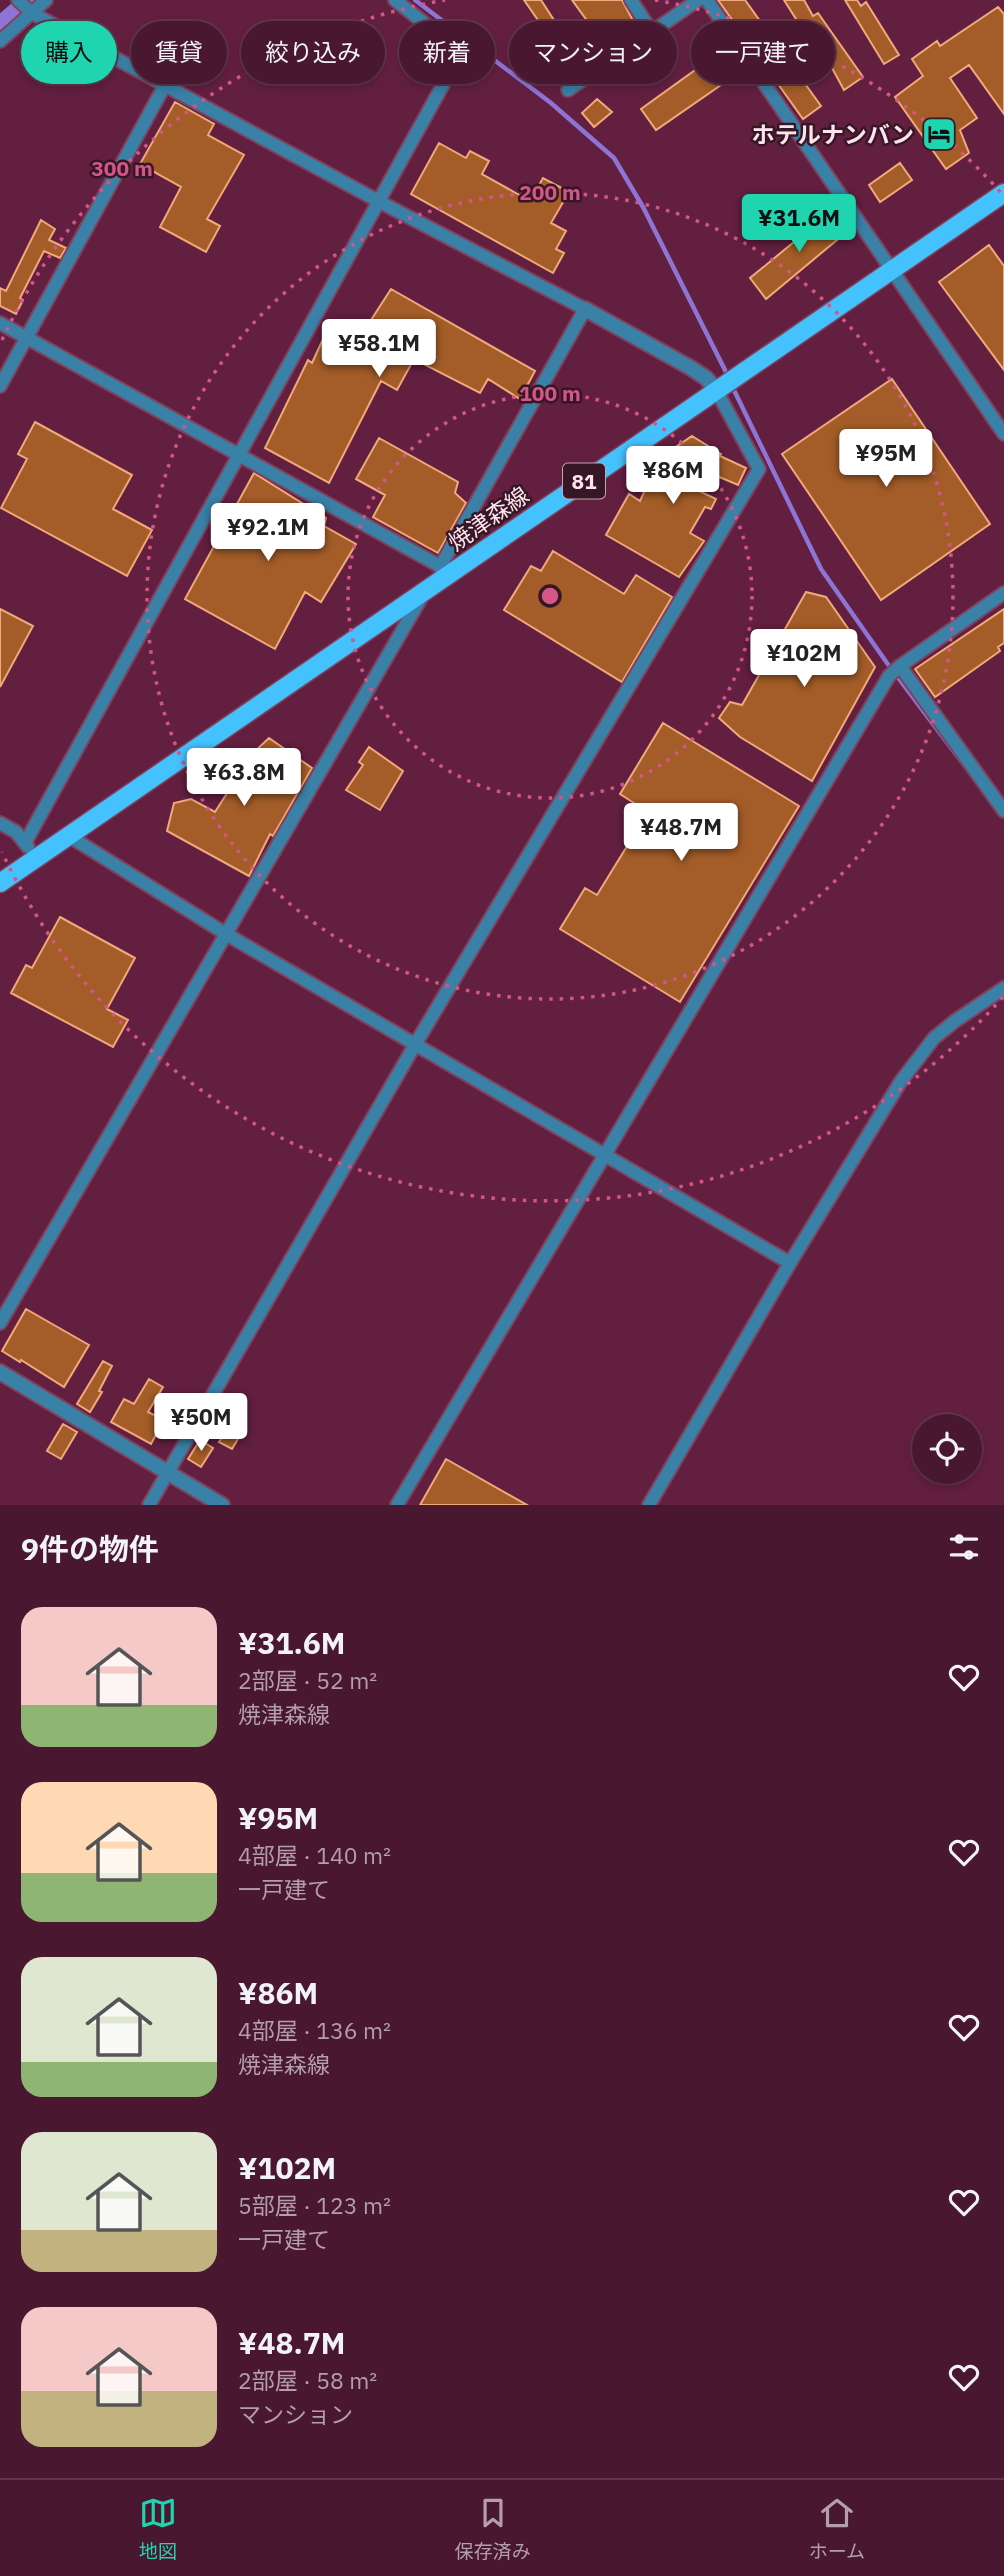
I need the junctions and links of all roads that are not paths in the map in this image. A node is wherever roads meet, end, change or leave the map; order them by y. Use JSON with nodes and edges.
{"nodes":[{"id":1,"x":18,"y":0,"type":"edge"},
{"id":2,"x":46,"y":0,"type":"edge"},
{"id":3,"x":395,"y":0,"type":"edge"},
{"id":4,"x":631,"y":0,"type":"edge"},
{"id":5,"x":698,"y":0,"type":"edge"},
{"id":6,"x":707,"y":0,"type":"edge"},
{"id":7,"x":32,"y":13,"type":"junction"},
{"id":8,"x":645,"y":21,"type":"edge"},
{"id":9,"x":668,"y":21,"type":"edge"},
{"id":10,"x":0,"y":41,"type":"edge"},
{"id":11,"x":577,"y":84,"type":"edge"},
{"id":12,"x":164,"y":85,"type":"junction"},
{"id":13,"x":568,"y":90,"type":"dead end"},
{"id":14,"x":1004,"y":193,"type":"edge"},
{"id":15,"x":380,"y":202,"type":"junction"},
{"id":16,"x":892,"y":268,"type":"junction"},
{"id":17,"x":584,"y":309,"type":"junction"},
{"id":18,"x":0,"y":323,"type":"edge"},
{"id":19,"x":26,"y":338,"type":"junction"},
{"id":20,"x":0,"y":386,"type":"edge"},
{"id":21,"x":716,"y":390,"type":"junction"},
{"id":22,"x":1004,"y":434,"type":"edge"},
{"id":23,"x":240,"y":455,"type":"junction"},
{"id":24,"x":446,"y":570,"type":"junction"},
{"id":25,"x":424,"y":593,"type":"junction"},
{"id":26,"x":1004,"y":593,"type":"edge"},
{"id":27,"x":900,"y":666,"type":"junction"},
{"id":28,"x":1004,"y":811,"type":"edge"},
{"id":29,"x":0,"y":823,"type":"edge"},
{"id":30,"x":69,"y":836,"type":"junction"},
{"id":31,"x":25,"y":843,"type":"junction"},
{"id":32,"x":37,"y":858,"type":"junction"},
{"id":33,"x":0,"y":883,"type":"edge"},
{"id":34,"x":226,"y":934,"type":"junction"},
{"id":35,"x":1004,"y":988,"type":"edge"},
{"id":36,"x":416,"y":1043,"type":"junction"},
{"id":37,"x":606,"y":1156,"type":"junction"},
{"id":38,"x":790,"y":1263,"type":"junction"},
{"id":39,"x":0,"y":1324,"type":"edge"},
{"id":40,"x":0,"y":1373,"type":"edge"},
{"id":41,"x":169,"y":1472,"type":"junction"},
{"id":42,"x":149,"y":1505,"type":"edge"},
{"id":43,"x":222,"y":1505,"type":"edge"},
{"id":44,"x":397,"y":1505,"type":"edge"},
{"id":45,"x":649,"y":1505,"type":"edge"}],
"edges":[{"from":1,"to":7,"type":"street"},
{"from":2,"to":7,"type":"street"},
{"from":3,"to":15,"type":"street"},
{"from":4,"to":8,"type":"street"},
{"from":5,"to":9,"type":"street"},
{"from":6,"to":16,"type":"street"},
{"from":7,"to":10,"type":"street"},
{"from":7,"to":12,"type":"street"},
{"from":11,"to":13,"type":"street"},
{"from":12,"to":15,"type":"street"},
{"from":12,"to":19,"type":"street"},
{"from":14,"to":16,"type":"main road","name":"焼津森線","number":"81"},
{"from":15,"to":17,"type":"street"},
{"from":15,"to":23,"type":"street"},
{"from":16,"to":21,"type":"main road","name":"焼津森線","number":"81"},
{"from":16,"to":22,"type":"street"},
{"from":17,"to":21,"type":"street"},
{"from":17,"to":24,"type":"street"},
{"from":18,"to":19,"type":"street"},
{"from":19,"to":20,"type":"street"},
{"from":19,"to":23,"type":"street"},
{"from":21,"to":24,"type":"main road","name":"焼津森線","number":"81"},
{"from":21,"to":36,"type":"street"},
{"from":23,"to":24,"type":"street"},
{"from":23,"to":31,"type":"street"},
{"from":24,"to":25,"type":"main road","name":"焼津森線","number":"81"},
{"from":25,"to":30,"type":"main road","name":"焼津森線","number":"81"},
{"from":25,"to":34,"type":"street"},
{"from":26,"to":27,"type":"street"},
{"from":27,"to":28,"type":"street"},
{"from":27,"to":37,"type":"street"},
{"from":29,"to":31,"type":"street"},
{"from":30,"to":32,"type":"main road","name":"焼津森線","number":"81"},
{"from":30,"to":34,"type":"street"},
{"from":31,"to":32,"type":"street"},
{"from":32,"to":33,"type":"main road","name":"焼津森線","number":"81"},
{"from":34,"to":36,"type":"street"},
{"from":34,"to":39,"type":"street"},
{"from":35,"to":38,"type":"street"},
{"from":36,"to":37,"type":"street"},
{"from":36,"to":41,"type":"street"},
{"from":37,"to":38,"type":"street"},
{"from":37,"to":44,"type":"street"},
{"from":38,"to":45,"type":"street"},
{"from":40,"to":41,"type":"street"},
{"from":41,"to":42,"type":"street"},
{"from":41,"to":43,"type":"street"}]}
